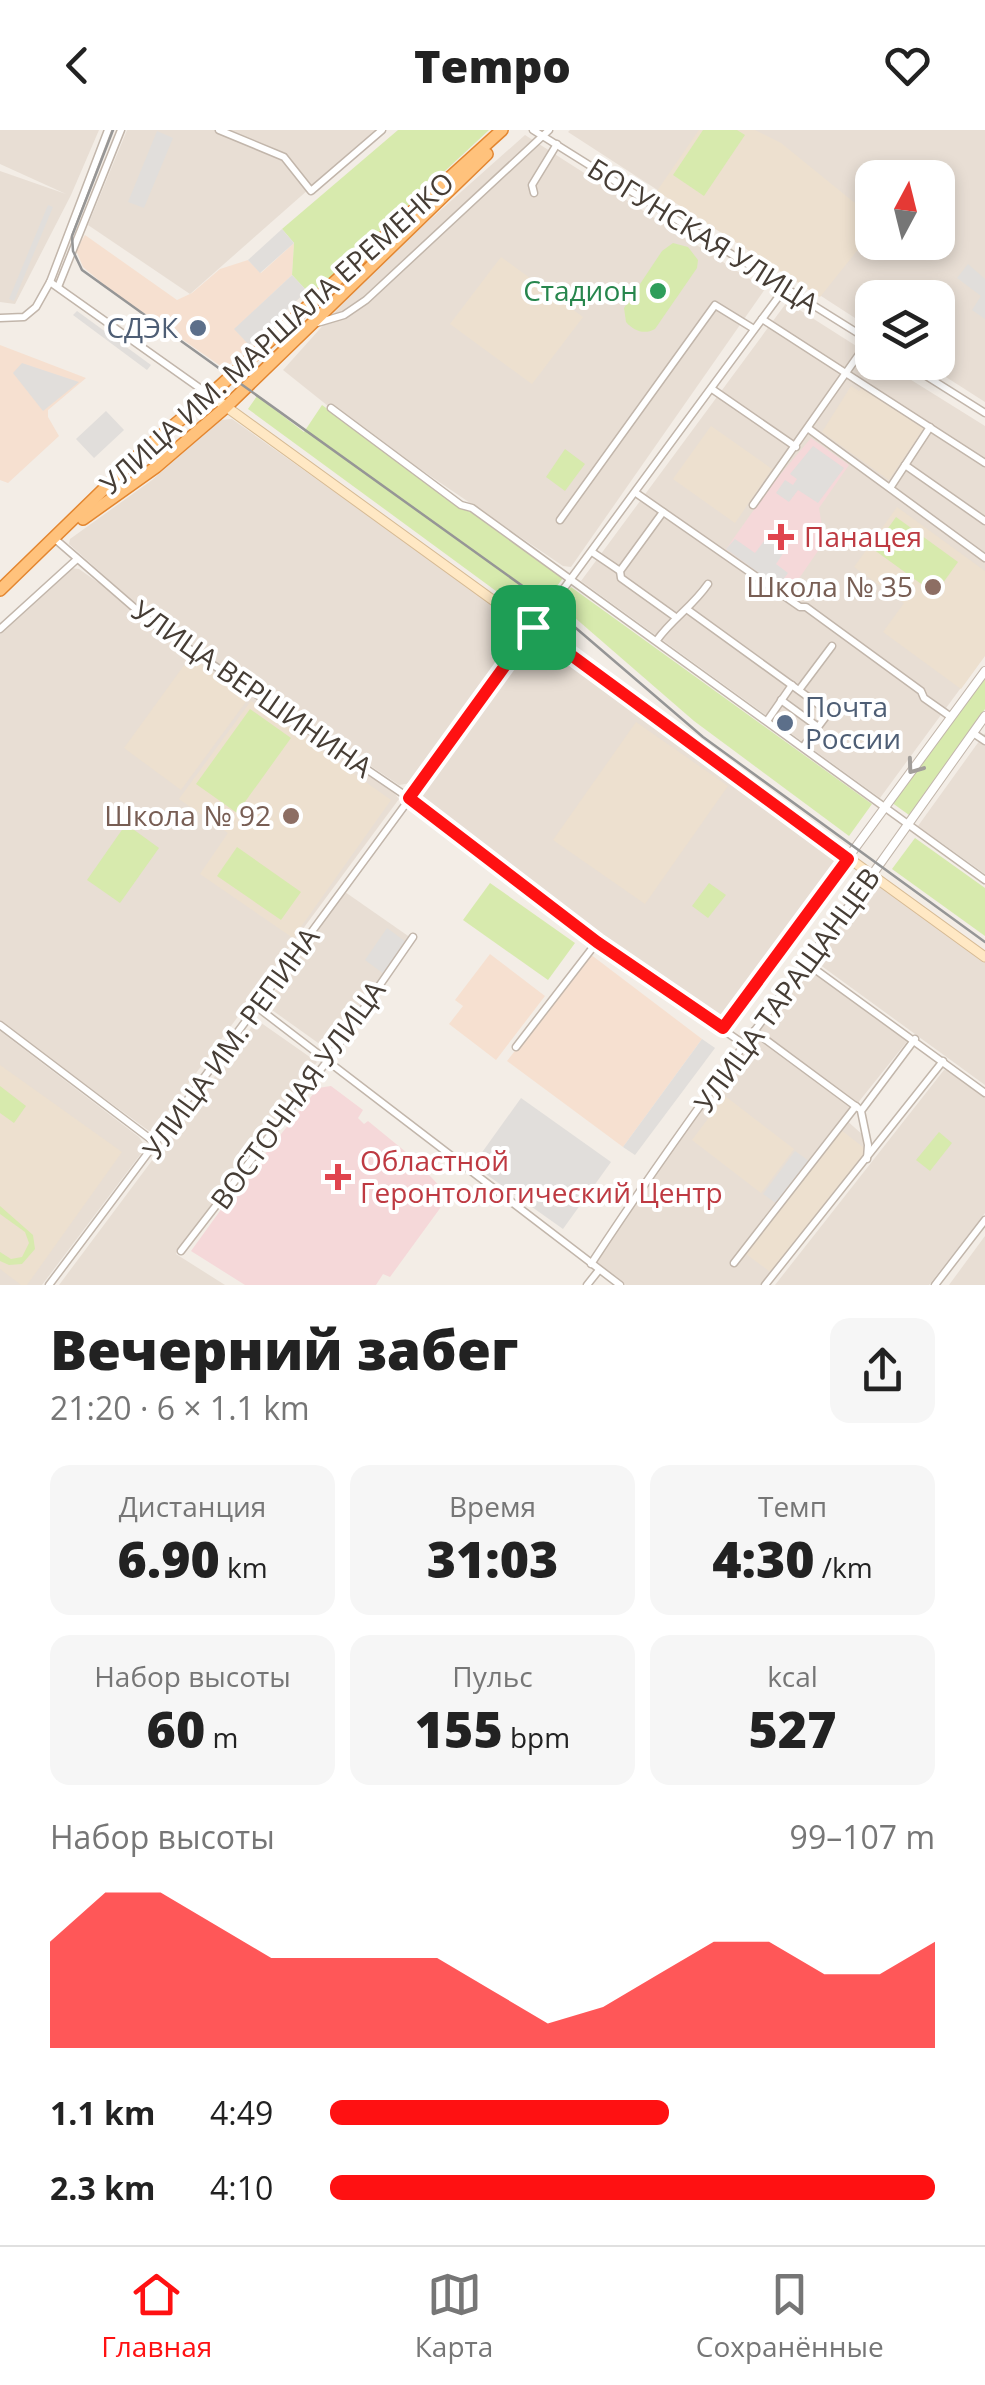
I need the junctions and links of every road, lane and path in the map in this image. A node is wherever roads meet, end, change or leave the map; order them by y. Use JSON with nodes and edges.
{"nodes":[{"id":1,"x":108,"y":130,"type":"edge"},
{"id":2,"x":121,"y":130,"type":"edge"},
{"id":3,"x":220,"y":130,"type":"edge"},
{"id":4,"x":382,"y":130,"type":"edge"},
{"id":5,"x":502,"y":130,"type":"edge"},
{"id":6,"x":512,"y":130,"type":"edge"},
{"id":7,"x":533,"y":130,"type":"edge"},
{"id":8,"x":546,"y":133,"type":"edge"},
{"id":9,"x":557,"y":144,"type":"junction"},
{"id":10,"x":534,"y":193,"type":"dead end"},
{"id":11,"x":54,"y":284,"type":"junction"},
{"id":12,"x":785,"y":288,"type":"junction"},
{"id":13,"x":300,"y":311,"type":"junction"},
{"id":14,"x":0,"y":318,"type":"edge"},
{"id":15,"x":762,"y":318,"type":"junction"},
{"id":16,"x":311,"y":324,"type":"junction"},
{"id":17,"x":754,"y":330,"type":"junction"},
{"id":18,"x":855,"y":331,"type":"edge"},
{"id":19,"x":855,"y":362,"type":"edge"},
{"id":20,"x":847,"y":373,"type":"junction"},
{"id":21,"x":933,"y":380,"type":"edge"},
{"id":22,"x":712,"y":389,"type":"junction"},
{"id":23,"x":210,"y":395,"type":"junction"},
{"id":24,"x":226,"y":407,"type":"junction"},
{"id":25,"x":331,"y":408,"type":"dead end"},
{"id":26,"x":985,"y":413,"type":"edge"},
{"id":27,"x":930,"y":427,"type":"junction"},
{"id":28,"x":810,"y":429,"type":"junction"},
{"id":29,"x":796,"y":447,"type":"junction"},
{"id":30,"x":143,"y":451,"type":"junction"},
{"id":31,"x":985,"y":462,"type":"edge"},
{"id":32,"x":905,"y":465,"type":"junction"},
{"id":33,"x":156,"y":467,"type":"junction"},
{"id":34,"x":890,"y":488,"type":"junction"},
{"id":35,"x":636,"y":492,"type":"junction"},
{"id":36,"x":754,"y":505,"type":"dead end"},
{"id":37,"x":663,"y":512,"type":"junction"},
{"id":38,"x":560,"y":520,"type":"dead end"},
{"id":39,"x":985,"y":521,"type":"edge"},
{"id":40,"x":54,"y":539,"type":"junction"},
{"id":41,"x":592,"y":552,"type":"junction"},
{"id":42,"x":985,"y":558,"type":"edge"},
{"id":43,"x":76,"y":560,"type":"junction"},
{"id":44,"x":620,"y":571,"type":"junction"},
{"id":45,"x":571,"y":578,"type":"junction"},
{"id":46,"x":708,"y":584,"type":"dead end"},
{"id":47,"x":0,"y":590,"type":"edge"},
{"id":48,"x":688,"y":610,"type":"junction"},
{"id":49,"x":674,"y":616,"type":"junction"},
{"id":50,"x":533,"y":627,"type":"junction"},
{"id":51,"x":0,"y":629,"type":"edge"},
{"id":52,"x":657,"y":640,"type":"junction"},
{"id":53,"x":832,"y":646,"type":"dead end"},
{"id":54,"x":985,"y":672,"type":"edge"},
{"id":55,"x":796,"y":687,"type":"junction"},
{"id":56,"x":781,"y":700,"type":"junction"},
{"id":57,"x":985,"y":716,"type":"edge"},
{"id":58,"x":951,"y":717,"type":"junction"},
{"id":59,"x":767,"y":720,"type":"junction"},
{"id":60,"x":818,"y":727,"type":"junction"},
{"id":61,"x":973,"y":733,"type":"junction"},
{"id":62,"x":985,"y":741,"type":"edge"},
{"id":63,"x":803,"y":747,"type":"junction"},
{"id":64,"x":409,"y":798,"type":"junction"},
{"id":65,"x":885,"y":807,"type":"junction"},
{"id":66,"x":908,"y":824,"type":"junction"},
{"id":67,"x":848,"y":859,"type":"junction"},
{"id":68,"x":872,"y":875,"type":"junction"},
{"id":69,"x":985,"y":880,"type":"edge"},
{"id":70,"x":413,"y":938,"type":"dead end"},
{"id":71,"x":597,"y":942,"type":"junction"},
{"id":72,"x":985,"y":957,"type":"edge"},
{"id":73,"x":806,"y":962,"type":"junction"},
{"id":74,"x":257,"y":1007,"type":"junction"},
{"id":75,"x":0,"y":1025,"type":"edge"},
{"id":76,"x":723,"y":1028,"type":"junction"},
{"id":77,"x":754,"y":1031,"type":"junction"},
{"id":78,"x":914,"y":1040,"type":"junction"},
{"id":79,"x":745,"y":1044,"type":"junction"},
{"id":80,"x":516,"y":1047,"type":"dead end"},
{"id":81,"x":328,"y":1060,"type":"junction"},
{"id":82,"x":944,"y":1062,"type":"junction"},
{"id":83,"x":985,"y":1093,"type":"edge"},
{"id":84,"x":858,"y":1108,"type":"junction"},
{"id":85,"x":156,"y":1144,"type":"junction"},
{"id":86,"x":866,"y":1160,"type":"junction"},
{"id":87,"x":985,"y":1220,"type":"edge"},
{"id":88,"x":181,"y":1251,"type":"dead end"},
{"id":89,"x":591,"y":1264,"type":"junction"},
{"id":90,"x":734,"y":1264,"type":"dead end"},
{"id":91,"x":598,"y":1270,"type":"junction"},
{"id":92,"x":49,"y":1285,"type":"edge"},
{"id":93,"x":587,"y":1285,"type":"edge"},
{"id":94,"x":620,"y":1285,"type":"edge"},
{"id":95,"x":765,"y":1285,"type":"edge"},
{"id":96,"x":935,"y":1285,"type":"edge"}],
"edges":[{"from":1,"to":11,"type":"street"},
{"from":2,"to":11,"type":"street"},
{"from":3,"to":4,"type":"street"},
{"from":5,"to":13,"type":"highway","name":"УЛИЦА ИМ. МАРШАЛА ЕРЕМЕНКО"},
{"from":6,"to":16,"type":"highway","name":"УЛИЦА ИМ. МАРШАЛА ЕРЕМЕНКО"},
{"from":7,"to":8,"type":"street","name":"БОГУНСКАЯ УЛИЦА"},
{"from":8,"to":9,"type":"street","name":"БОГУНСКАЯ УЛИЦА"},
{"from":8,"to":16,"type":"street"},
{"from":9,"to":10,"type":"street"},
{"from":9,"to":12,"type":"street","name":"БОГУНСКАЯ УЛИЦА"},
{"from":11,"to":14,"type":"street"},
{"from":11,"to":23,"type":"street"},
{"from":12,"to":15,"type":"street","name":"УЛИЦА ИМ. РЕПИНА"},
{"from":12,"to":18,"type":"street","name":"БОГУНСКАЯ УЛИЦА"},
{"from":13,"to":16,"type":"highway"},
{"from":13,"to":23,"type":"highway","name":"УЛИЦА ИМ. МАРШАЛА ЕРЕМЕНКО"},
{"from":15,"to":17,"type":"street","name":"УЛИЦА ИМ. РЕПИНА"},
{"from":15,"to":20,"type":"street"},
{"from":16,"to":24,"type":"highway","name":"УЛИЦА ИМ. МАРШАЛА ЕРЕМЕНКО"},
{"from":17,"to":22,"type":"street","name":"УЛИЦА ИМ. РЕПИНА"},
{"from":17,"to":38,"type":"street"},
{"from":19,"to":20,"type":"street"},
{"from":20,"to":27,"type":"street"},
{"from":20,"to":28,"type":"street"},
{"from":21,"to":26,"type":"street"},
{"from":22,"to":29,"type":"street"},
{"from":22,"to":35,"type":"street","name":"УЛИЦА ИМ. РЕПИНА"},
{"from":23,"to":24,"type":"main road"},
{"from":23,"to":30,"type":"highway","name":"УЛИЦА ИМ. МАРШАЛА ЕРЕМЕНКО"},
{"from":24,"to":33,"type":"highway","name":"УЛИЦА ИМ. МАРШАЛА ЕРЕМЕНКО"},
{"from":24,"to":50,"type":"main road"},
{"from":25,"to":45,"type":"street"},
{"from":27,"to":31,"type":"street"},
{"from":27,"to":32,"type":"street"},
{"from":28,"to":29,"type":"street"},
{"from":28,"to":34,"type":"street"},
{"from":29,"to":36,"type":"street"},
{"from":30,"to":33,"type":"highway"},
{"from":30,"to":40,"type":"highway","name":"УЛИЦА ИМ. МАРШАЛА ЕРЕМЕНКО"},
{"from":32,"to":34,"type":"street"},
{"from":32,"to":39,"type":"street"},
{"from":33,"to":40,"type":"highway","name":"УЛИЦА ИМ. МАРШАЛА ЕРЕМЕНКО"},
{"from":34,"to":42,"type":"street"},
{"from":35,"to":37,"type":"street"},
{"from":35,"to":41,"type":"street","name":"УЛИЦА ИМ. РЕПИНА"},
{"from":37,"to":44,"type":"street"},
{"from":37,"to":58,"type":"street"},
{"from":40,"to":43,"type":"street","name":"УЛИЦА ВЕРШИНИНА"},
{"from":40,"to":47,"type":"highway","name":"УЛИЦА ИМ. МАРШАЛА ЕРЕМЕНКО"},
{"from":41,"to":44,"type":"street"},
{"from":41,"to":45,"type":"street","name":"УЛИЦА ИМ. РЕПИНА"},
{"from":43,"to":51,"type":"street"},
{"from":43,"to":64,"type":"street","name":"УЛИЦА ВЕРШИНИНА"},
{"from":44,"to":49,"type":"street"},
{"from":45,"to":50,"type":"street","name":"УЛИЦА ИМ. РЕПИНА"},
{"from":45,"to":52,"type":"street"},
{"from":46,"to":48,"type":"street"},
{"from":48,"to":49,"type":"street"},
{"from":48,"to":55,"type":"street"},
{"from":49,"to":52,"type":"street"},
{"from":50,"to":64,"type":"street","name":"УЛИЦА ИМ. РЕПИНА"},
{"from":50,"to":67,"type":"main road"},
{"from":52,"to":59,"type":"street"},
{"from":53,"to":55,"type":"street"},
{"from":54,"to":58,"type":"street","name":"УЛИЦА ТАРАЩАНЦЕВ"},
{"from":55,"to":56,"type":"street"},
{"from":55,"to":60,"type":"street"},
{"from":56,"to":59,"type":"street"},
{"from":56,"to":60,"type":"street"},
{"from":57,"to":61,"type":"street","name":"УЛИЦА ТАРАЩАНЦЕВ"},
{"from":58,"to":65,"type":"street","name":"УЛИЦА ТАРАЩАНЦЕВ","one_way":true},
{"from":59,"to":63,"type":"street"},
{"from":60,"to":63,"type":"street"},
{"from":61,"to":62,"type":"street"},
{"from":61,"to":66,"type":"street","name":"УЛИЦА ТАРАЩАНЦЕВ"},
{"from":63,"to":65,"type":"street"},
{"from":64,"to":71,"type":"street","name":"УЛИЦА ВЕРШИНИНА"},
{"from":64,"to":74,"type":"street","name":"УЛИЦА ИМ. РЕПИНА"},
{"from":65,"to":66,"type":"street"},
{"from":65,"to":67,"type":"street","name":"УЛИЦА ТАРАЩАНЦЕВ"},
{"from":66,"to":68,"type":"street","name":"УЛИЦА ТАРАЩАНЦЕВ"},
{"from":66,"to":69,"type":"street"},
{"from":67,"to":68,"type":"main road"},
{"from":67,"to":76,"type":"street","name":"УЛИЦА ТАРАЩАНЦЕВ"},
{"from":68,"to":72,"type":"main road"},
{"from":68,"to":73,"type":"street","name":"УЛИЦА ТАРАЩАНЦЕВ"},
{"from":70,"to":81,"type":"street","name":"ВОСТОЧНАЯ УЛИЦА"},
{"from":71,"to":76,"type":"street","name":"УЛИЦА ВЕРШИНИНА"},
{"from":71,"to":80,"type":"street"},
{"from":73,"to":77,"type":"street","name":"УЛИЦА ТАРАЩАНЦЕВ"},
{"from":73,"to":78,"type":"street"},
{"from":74,"to":81,"type":"street"},
{"from":74,"to":85,"type":"street","name":"УЛИЦА ИМ. РЕПИНА"},
{"from":75,"to":85,"type":"street"},
{"from":76,"to":79,"type":"street","name":"УЛИЦА ВЕРШИНИНА"},
{"from":77,"to":79,"type":"street","name":"УЛИЦА ТАРАЩАНЦЕВ"},
{"from":77,"to":84,"type":"street"},
{"from":78,"to":82,"type":"street"},
{"from":78,"to":84,"type":"street"},
{"from":79,"to":89,"type":"street","name":"УЛИЦА ТАРАЩАНЦЕВ"},
{"from":81,"to":88,"type":"street","name":"ВОСТОЧНАЯ УЛИЦА"},
{"from":81,"to":89,"type":"street"},
{"from":82,"to":83,"type":"street"},
{"from":82,"to":86,"type":"street"},
{"from":84,"to":86,"type":"street"},
{"from":84,"to":90,"type":"street"},
{"from":85,"to":92,"type":"street","name":"УЛИЦА ИМ. РЕПИНА"},
{"from":86,"to":95,"type":"street"},
{"from":87,"to":96,"type":"street"},
{"from":89,"to":91,"type":"street"},
{"from":91,"to":93,"type":"street"},
{"from":91,"to":94,"type":"street"}]}
